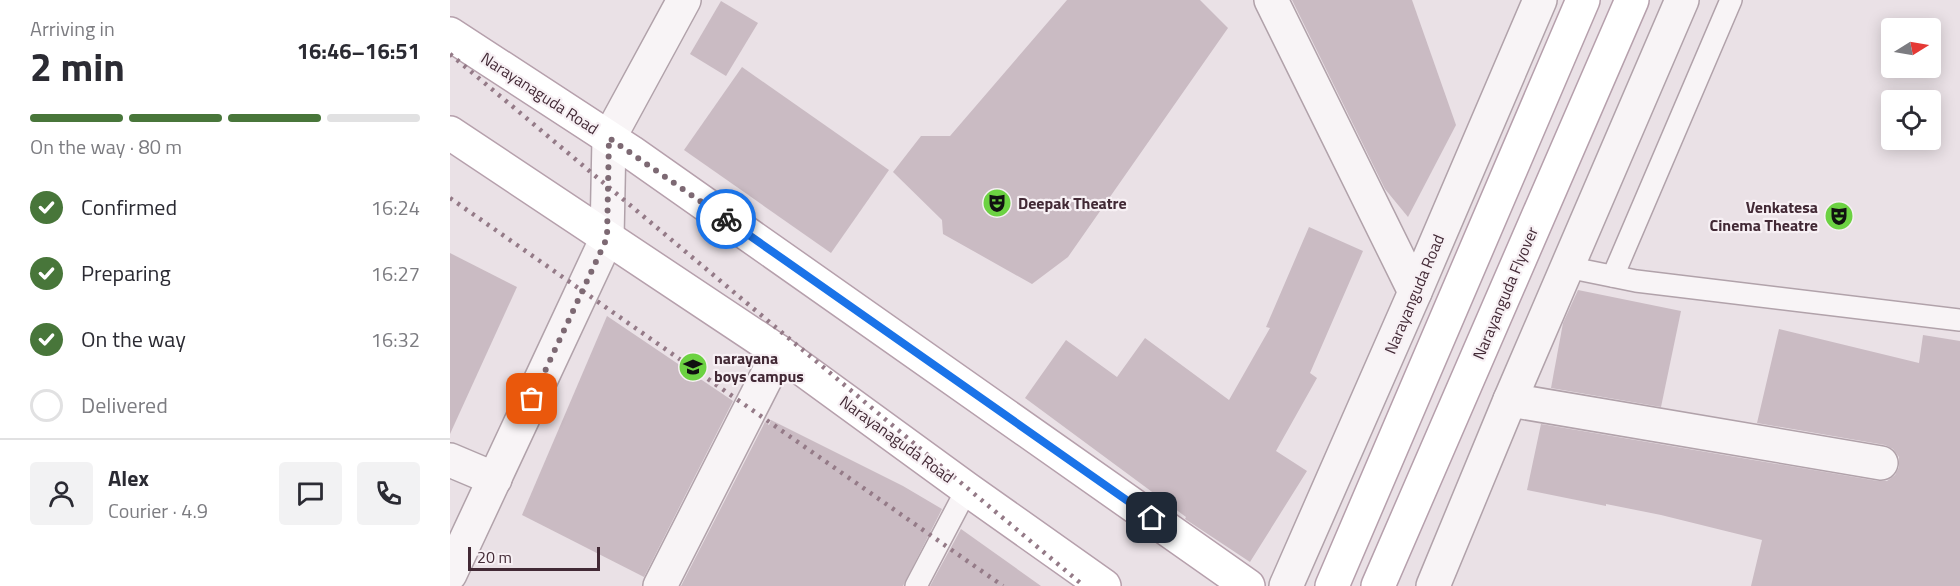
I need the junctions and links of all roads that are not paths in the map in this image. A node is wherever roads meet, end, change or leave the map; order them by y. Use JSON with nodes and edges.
{"nodes":[{"id":1,"x":684,"y":0,"type":"edge"},
{"id":2,"x":1271,"y":0,"type":"edge"},
{"id":3,"x":1540,"y":0,"type":"edge"},
{"id":4,"x":1583,"y":0,"type":"edge"},
{"id":5,"x":1632,"y":0,"type":"edge"},
{"id":6,"x":1682,"y":0,"type":"edge"},
{"id":7,"x":1731,"y":0,"type":"edge"},
{"id":8,"x":450,"y":34,"type":"edge"},
{"id":9,"x":450,"y":133,"type":"edge"},
{"id":10,"x":609,"y":138,"type":"junction"},
{"id":11,"x":607,"y":238,"type":"junction"},
{"id":12,"x":1567,"y":267,"type":"junction"},
{"id":13,"x":1613,"y":276,"type":"junction"},
{"id":14,"x":1415,"y":292,"type":"junction"},
{"id":15,"x":1960,"y":320,"type":"edge"},
{"id":16,"x":779,"y":352,"type":"junction"},
{"id":17,"x":1510,"y":400,"type":"junction"},
{"id":18,"x":450,"y":460,"type":"edge"},
{"id":19,"x":1881,"y":463,"type":"dead end"},
{"id":20,"x":495,"y":479,"type":"junction"},
{"id":21,"x":967,"y":489,"type":"junction"},
{"id":22,"x":450,"y":574,"type":"edge"},
{"id":23,"x":660,"y":586,"type":"edge"},
{"id":24,"x":916,"y":586,"type":"edge"},
{"id":25,"x":1104,"y":586,"type":"edge"},
{"id":26,"x":1248,"y":586,"type":"edge"},
{"id":27,"x":1286,"y":586,"type":"edge"},
{"id":28,"x":1332,"y":586,"type":"edge"},
{"id":29,"x":1378,"y":586,"type":"edge"},
{"id":30,"x":1433,"y":586,"type":"edge"}],
"edges":[{"from":1,"to":10,"type":"street"},
{"from":2,"to":14,"type":"street"},
{"from":3,"to":14,"type":"street","name":"Narayanguda Road"},
{"from":4,"to":28,"type":"main road"},
{"from":5,"to":29,"type":"main road","name":"Narayanguda Flyover"},
{"from":6,"to":12,"type":"street"},
{"from":7,"to":13,"type":"lane"},
{"from":8,"to":10,"type":"main road","name":"Narayanaguda Road"},
{"from":9,"to":11,"type":"main road","name":"Narayanaguda Road"},
{"from":10,"to":11,"type":"street"},
{"from":10,"to":26,"type":"main road","name":"Narayanaguda Road"},
{"from":11,"to":16,"type":"main road","name":"Narayanaguda Road"},
{"from":11,"to":20,"type":"street"},
{"from":12,"to":13,"type":"lane"},
{"from":12,"to":17,"type":"street"},
{"from":13,"to":15,"type":"lane"},
{"from":14,"to":27,"type":"street","name":"Narayanguda Road"},
{"from":16,"to":21,"type":"main road","name":"Narayanaguda Road"},
{"from":16,"to":23,"type":"street"},
{"from":17,"to":19,"type":"street"},
{"from":17,"to":30,"type":"street"},
{"from":18,"to":20,"type":"street"},
{"from":20,"to":22,"type":"street"},
{"from":21,"to":24,"type":"lane"},
{"from":21,"to":25,"type":"main road","name":"Narayanaguda Road"}]}
